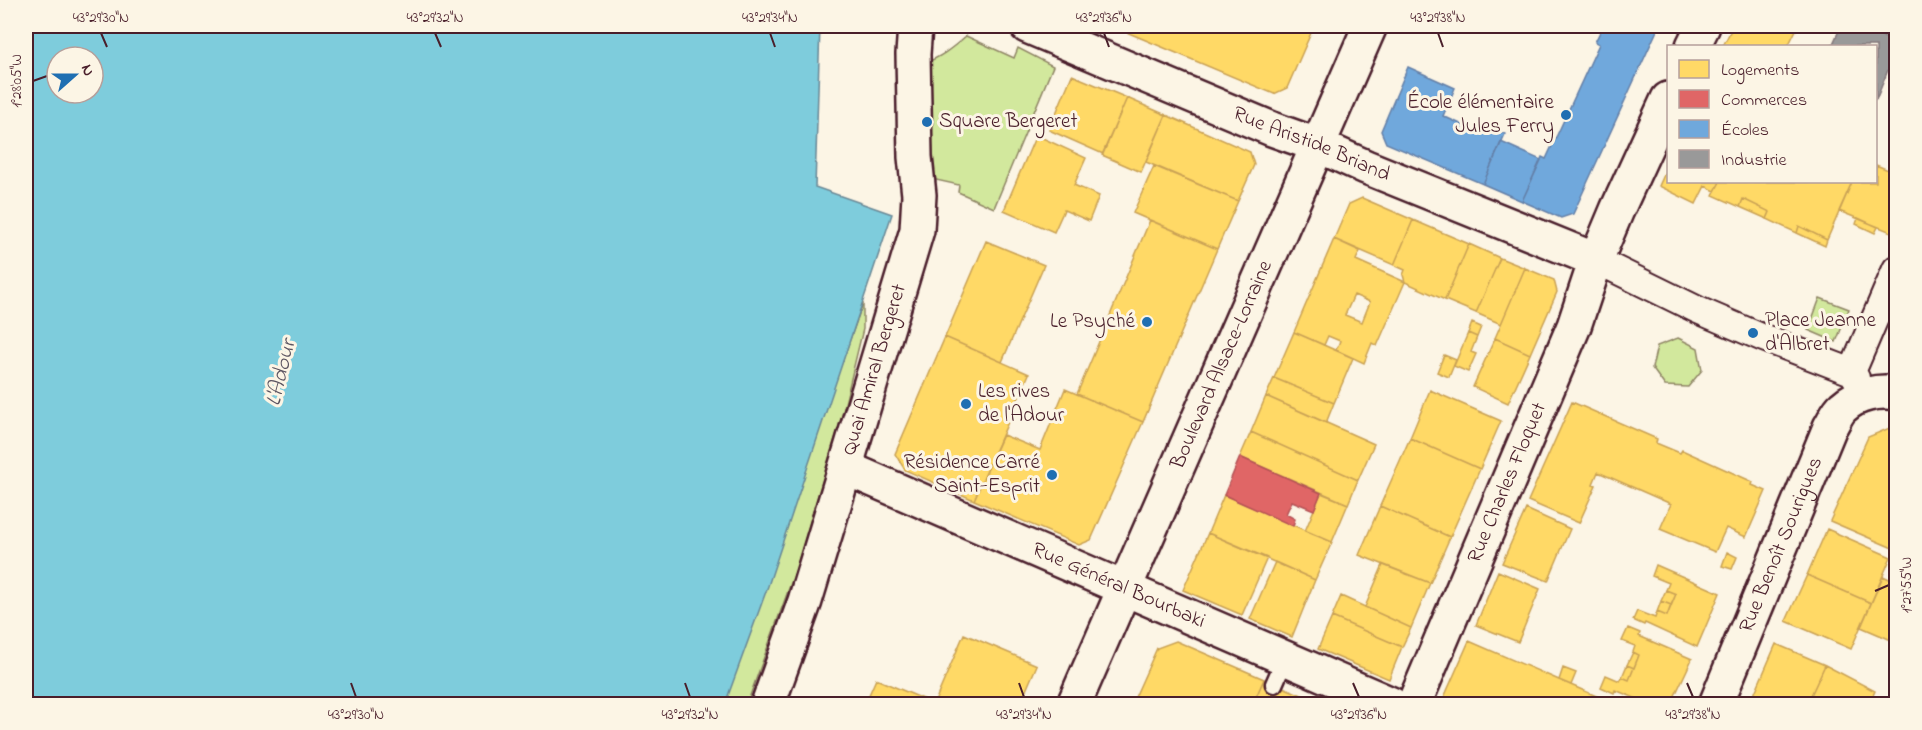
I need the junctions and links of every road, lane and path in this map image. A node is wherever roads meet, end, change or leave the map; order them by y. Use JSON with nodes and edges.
{"nodes":[{"id":1,"x":915,"y":26,"type":"edge"},
{"id":2,"x":1027,"y":26,"type":"edge"},
{"id":3,"x":1370,"y":26,"type":"edge"},
{"id":4,"x":1703,"y":26,"type":"edge"},
{"id":5,"x":1076,"y":37,"type":"edge"},
{"id":6,"x":1694,"y":45,"type":"edge"},
{"id":7,"x":1667,"y":101,"type":"edge"},
{"id":8,"x":1317,"y":145,"type":"junction"},
{"id":9,"x":1596,"y":260,"type":"junction"},
{"id":10,"x":1896,"y":269,"type":"edge"},
{"id":11,"x":1857,"y":382,"type":"junction"},
{"id":12,"x":1896,"y":393,"type":"edge"},
{"id":13,"x":846,"y":468,"type":"junction"},
{"id":14,"x":1124,"y":589,"type":"junction"},
{"id":15,"x":768,"y":705,"type":"edge"},
{"id":16,"x":1074,"y":705,"type":"edge"},
{"id":17,"x":1391,"y":705,"type":"edge"},
{"id":18,"x":1414,"y":705,"type":"edge"},
{"id":19,"x":1716,"y":705,"type":"edge"}],
"edges":[{"from":1,"to":13,"type":"street","name":"Quai Amiral Bergeret"},
{"from":2,"to":5,"type":"street","name":"Rue Aristide Briand"},
{"from":3,"to":8,"type":"street","name":"Boulevard Alsace-Lorraine"},
{"from":4,"to":6,"type":"street"},
{"from":5,"to":8,"type":"street","name":"Rue Aristide Briand"},
{"from":7,"to":9,"type":"street","name":"Rue Charles Floquet"},
{"from":8,"to":9,"type":"street","name":"Rue Aristide Briand"},
{"from":8,"to":14,"type":"street","name":"Boulevard Alsace-Lorraine"},
{"from":9,"to":11,"type":"street"},
{"from":9,"to":18,"type":"street","name":"Rue Charles Floquet"},
{"from":10,"to":11,"type":"street"},
{"from":11,"to":12,"type":"street"},
{"from":11,"to":19,"type":"street","name":"Rue Benoît Sourigues"},
{"from":13,"to":14,"type":"street","name":"Rue Général Bourbaki"},
{"from":13,"to":15,"type":"street","name":"Quai Amiral Bergeret"},
{"from":14,"to":16,"type":"street","name":"Boulevard Alsace-Lorraine"},
{"from":14,"to":17,"type":"street","name":"Rue Général Bourbaki"}]}
